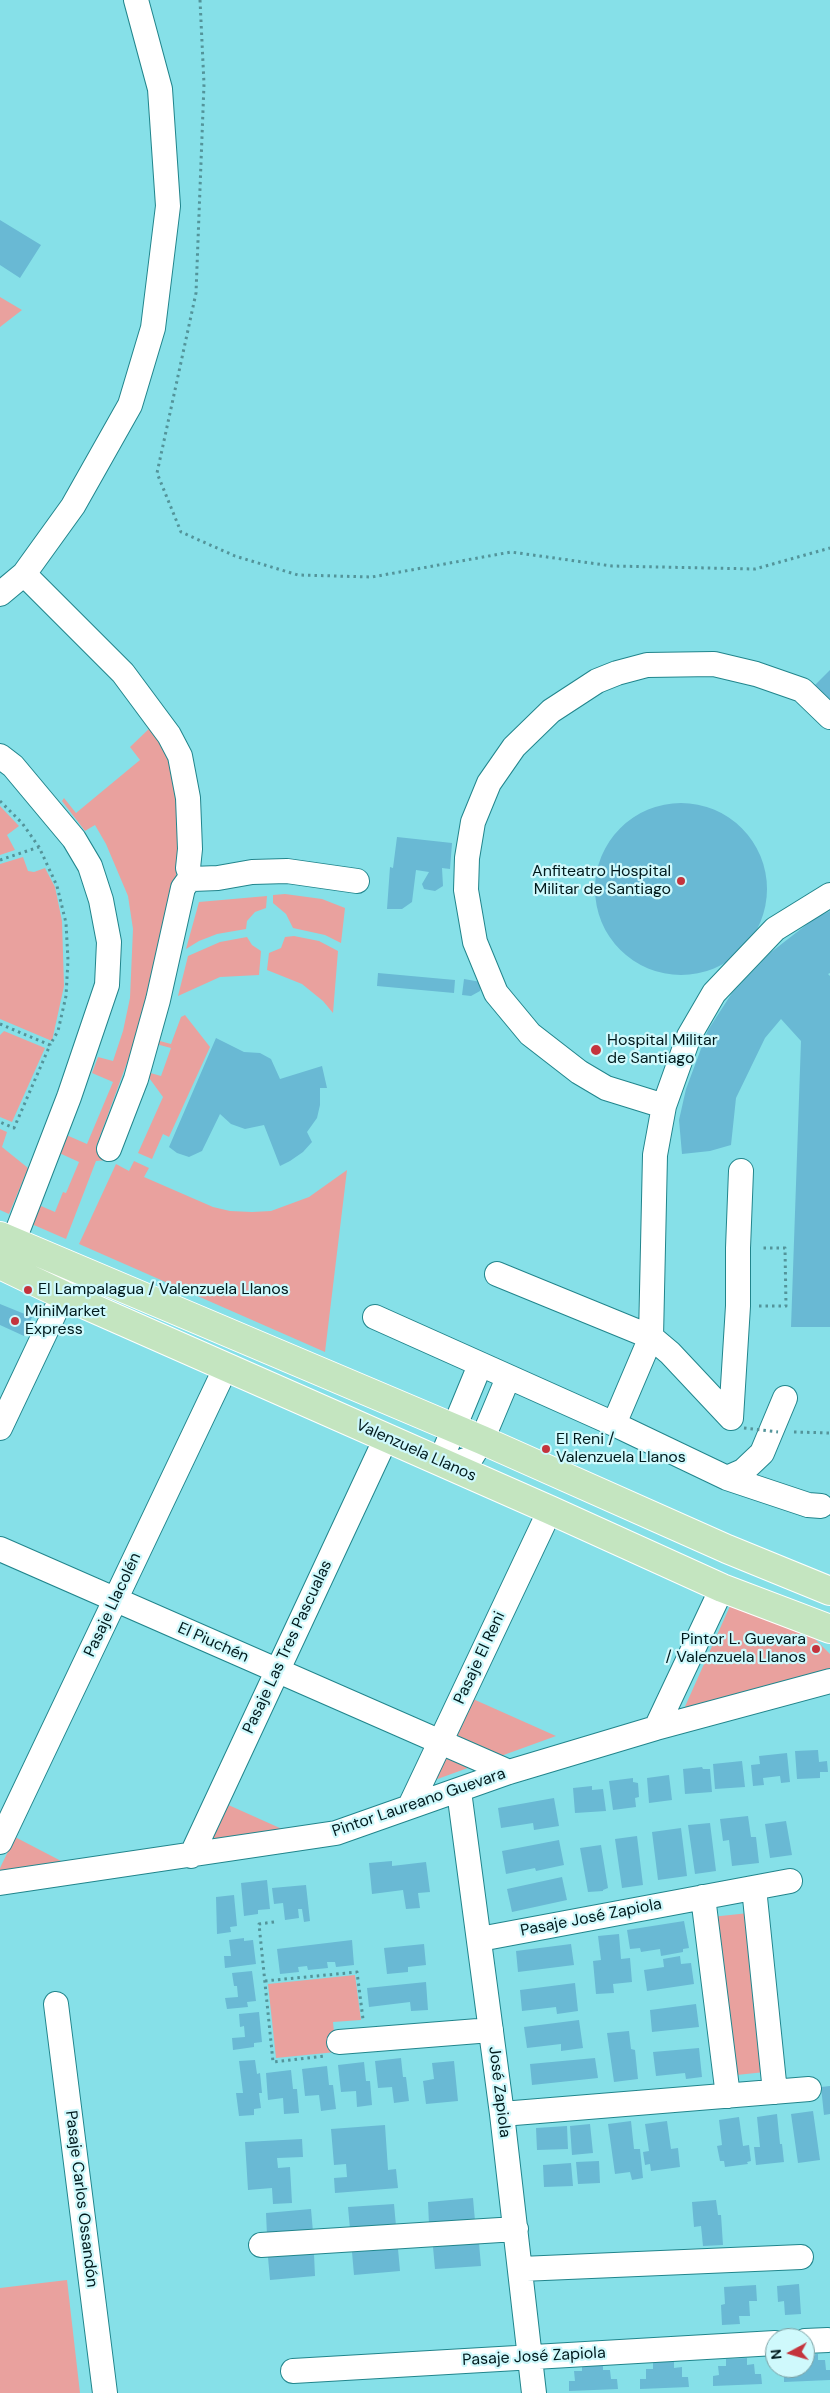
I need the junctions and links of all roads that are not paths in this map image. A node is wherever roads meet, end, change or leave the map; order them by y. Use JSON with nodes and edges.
{"nodes":[{"id":1,"x":136,"y":0,"type":"edge"},
{"id":2,"x":24,"y":574,"type":"junction"},
{"id":3,"x":0,"y":594,"type":"edge"},
{"id":4,"x":830,"y":717,"type":"edge"},
{"id":5,"x":0,"y":756,"type":"edge"},
{"id":6,"x":191,"y":877,"type":"junction"},
{"id":7,"x":357,"y":881,"type":"dead end"},
{"id":8,"x":830,"y":895,"type":"edge"},
{"id":9,"x":664,"y":1106,"type":"junction"},
{"id":10,"x":109,"y":1149,"type":"dead end"},
{"id":11,"x":741,"y":1171,"type":"dead end"},
{"id":12,"x":7,"y":1239,"type":"edge"},
{"id":13,"x":2,"y":1266,"type":"edge"},
{"id":14,"x":497,"y":1274,"type":"dead end"},
{"id":15,"x":62,"y":1295,"type":"junction"},
{"id":16,"x":375,"y":1317,"type":"dead end"},
{"id":17,"x":652,"y":1337,"type":"junction"},
{"id":18,"x":480,"y":1365,"type":"junction"},
{"id":19,"x":226,"y":1367,"type":"junction"},
{"id":20,"x":508,"y":1378,"type":"junction"},
{"id":21,"x":785,"y":1398,"type":"dead end"},
{"id":22,"x":614,"y":1424,"type":"junction"},
{"id":23,"x":0,"y":1428,"type":"edge"},
{"id":24,"x":456,"y":1429,"type":"junction"},
{"id":25,"x":386,"y":1438,"type":"junction"},
{"id":26,"x":482,"y":1440,"type":"junction"},
{"id":27,"x":444,"y":1464,"type":"junction"},
{"id":28,"x":727,"y":1478,"type":"junction"},
{"id":29,"x":822,"y":1506,"type":"dead end"},
{"id":30,"x":550,"y":1510,"type":"junction"},
{"id":31,"x":0,"y":1549,"type":"edge"},
{"id":32,"x":722,"y":1588,"type":"junction"},
{"id":33,"x":830,"y":1591,"type":"edge"},
{"id":34,"x":116,"y":1600,"type":"junction"},
{"id":35,"x":825,"y":1631,"type":"edge"},
{"id":36,"x":277,"y":1671,"type":"junction"},
{"id":37,"x":830,"y":1681,"type":"edge"},
{"id":38,"x":656,"y":1728,"type":"junction"},
{"id":39,"x":441,"y":1742,"type":"junction"},
{"id":40,"x":508,"y":1772,"type":"junction"},
{"id":41,"x":459,"y":1791,"type":"junction"},
{"id":42,"x":410,"y":1806,"type":"junction"},
{"id":43,"x":0,"y":1842,"type":"edge"},
{"id":44,"x":191,"y":1856,"type":"junction"},
{"id":45,"x":790,"y":1881,"type":"dead end"},
{"id":46,"x":0,"y":1882,"type":"edge"},
{"id":47,"x":754,"y":1888,"type":"junction"},
{"id":48,"x":703,"y":1897,"type":"junction"},
{"id":49,"x":480,"y":1939,"type":"junction"},
{"id":50,"x":56,"y":2004,"type":"dead end"},
{"id":51,"x":491,"y":2030,"type":"junction"},
{"id":52,"x":339,"y":2042,"type":"road end"},
{"id":53,"x":809,"y":2089,"type":"dead end"},
{"id":54,"x":775,"y":2092,"type":"junction"},
{"id":55,"x":728,"y":2096,"type":"junction"},
{"id":56,"x":502,"y":2114,"type":"junction"},
{"id":57,"x":516,"y":2229,"type":"junction"},
{"id":58,"x":261,"y":2245,"type":"dead end"},
{"id":59,"x":801,"y":2257,"type":"dead end"},
{"id":60,"x":520,"y":2270,"type":"junction"},
{"id":61,"x":765,"y":2344,"type":"edge"},
{"id":62,"x":530,"y":2357,"type":"junction"},
{"id":63,"x":293,"y":2371,"type":"dead end"},
{"id":64,"x":105,"y":2393,"type":"edge"},
{"id":65,"x":534,"y":2393,"type":"edge"}],
"edges":[{"from":1,"to":2,"type":"street"},
{"from":2,"to":3,"type":"street"},
{"from":2,"to":6,"type":"street"},
{"from":4,"to":9,"type":"street"},
{"from":5,"to":12,"type":"street"},
{"from":6,"to":7,"type":"street"},
{"from":6,"to":10,"type":"street"},
{"from":8,"to":9,"type":"street"},
{"from":9,"to":17,"type":"street"},
{"from":11,"to":17,"type":"street"},
{"from":12,"to":13,"type":"street"},
{"from":12,"to":24,"type":"main road"},
{"from":13,"to":15,"type":"main road","name":"Valenzuela Llanos"},
{"from":14,"to":17,"type":"street"},
{"from":15,"to":19,"type":"main road","name":"Valenzuela Llanos"},
{"from":15,"to":23,"type":"street"},
{"from":16,"to":18,"type":"street"},
{"from":17,"to":22,"type":"street"},
{"from":18,"to":20,"type":"street"},
{"from":18,"to":24,"type":"street"},
{"from":19,"to":25,"type":"main road","name":"Valenzuela Llanos"},
{"from":19,"to":34,"type":"street","name":"Pasaje Llacolén"},
{"from":20,"to":22,"type":"street"},
{"from":20,"to":26,"type":"street"},
{"from":21,"to":28,"type":"street"},
{"from":22,"to":28,"type":"street"},
{"from":24,"to":26,"type":"main road"},
{"from":24,"to":27,"type":"street"},
{"from":25,"to":27,"type":"main road","name":"Valenzuela Llanos"},
{"from":25,"to":36,"type":"street","name":"Pasaje Las Tres Pascualas"},
{"from":26,"to":27,"type":"street"},
{"from":26,"to":33,"type":"main road"},
{"from":27,"to":30,"type":"main road","name":"Valenzuela Llanos"},
{"from":28,"to":29,"type":"street"},
{"from":30,"to":32,"type":"main road","name":"Valenzuela Llanos"},
{"from":30,"to":39,"type":"street","name":"Pasaje El Reni"},
{"from":31,"to":34,"type":"street","name":"El Piuchén"},
{"from":32,"to":35,"type":"main road","name":"Valenzuela Llanos"},
{"from":32,"to":38,"type":"street"},
{"from":34,"to":36,"type":"street","name":"El Piuchén"},
{"from":34,"to":43,"type":"street","name":"Pasaje Llacolén"},
{"from":36,"to":39,"type":"street","name":"El Piuchén"},
{"from":36,"to":44,"type":"street","name":"Pasaje Las Tres Pascualas"},
{"from":37,"to":38,"type":"street","name":"Pintor Laureano Guevara"},
{"from":38,"to":40,"type":"street","name":"Pintor Laureano Guevara"},
{"from":39,"to":40,"type":"street","name":"El Piuchén"},
{"from":39,"to":42,"type":"street","name":"Pasaje El Reni"},
{"from":40,"to":41,"type":"street","name":"Pintor Laureano Guevara"},
{"from":41,"to":42,"type":"street","name":"Pintor Laureano Guevara"},
{"from":41,"to":49,"type":"street","name":"José Zapiola"},
{"from":42,"to":44,"type":"street","name":"Pintor Laureano Guevara"},
{"from":44,"to":46,"type":"street","name":"Pintor Laureano Guevara"},
{"from":45,"to":47,"type":"street","name":"Pasaje José Zapiola"},
{"from":47,"to":48,"type":"street","name":"Pasaje José Zapiola"},
{"from":47,"to":54,"type":"street"},
{"from":48,"to":49,"type":"street","name":"Pasaje José Zapiola"},
{"from":48,"to":55,"type":"street"},
{"from":49,"to":51,"type":"street","name":"José Zapiola"},
{"from":50,"to":64,"type":"street","name":"Pasaje Carlos Ossandón"},
{"from":51,"to":52,"type":"street"},
{"from":51,"to":56,"type":"street","name":"José Zapiola"},
{"from":53,"to":54,"type":"street"},
{"from":54,"to":55,"type":"street"},
{"from":55,"to":56,"type":"street"},
{"from":56,"to":57,"type":"street","name":"José Zapiola"},
{"from":57,"to":58,"type":"street"},
{"from":57,"to":60,"type":"street","name":"José Zapiola"},
{"from":59,"to":60,"type":"street"},
{"from":60,"to":62,"type":"street","name":"José Zapiola"},
{"from":61,"to":62,"type":"street","name":"Pasaje José Zapiola"},
{"from":62,"to":63,"type":"street","name":"Pasaje José Zapiola"},
{"from":62,"to":65,"type":"street","name":"José Zapiola"}]}
